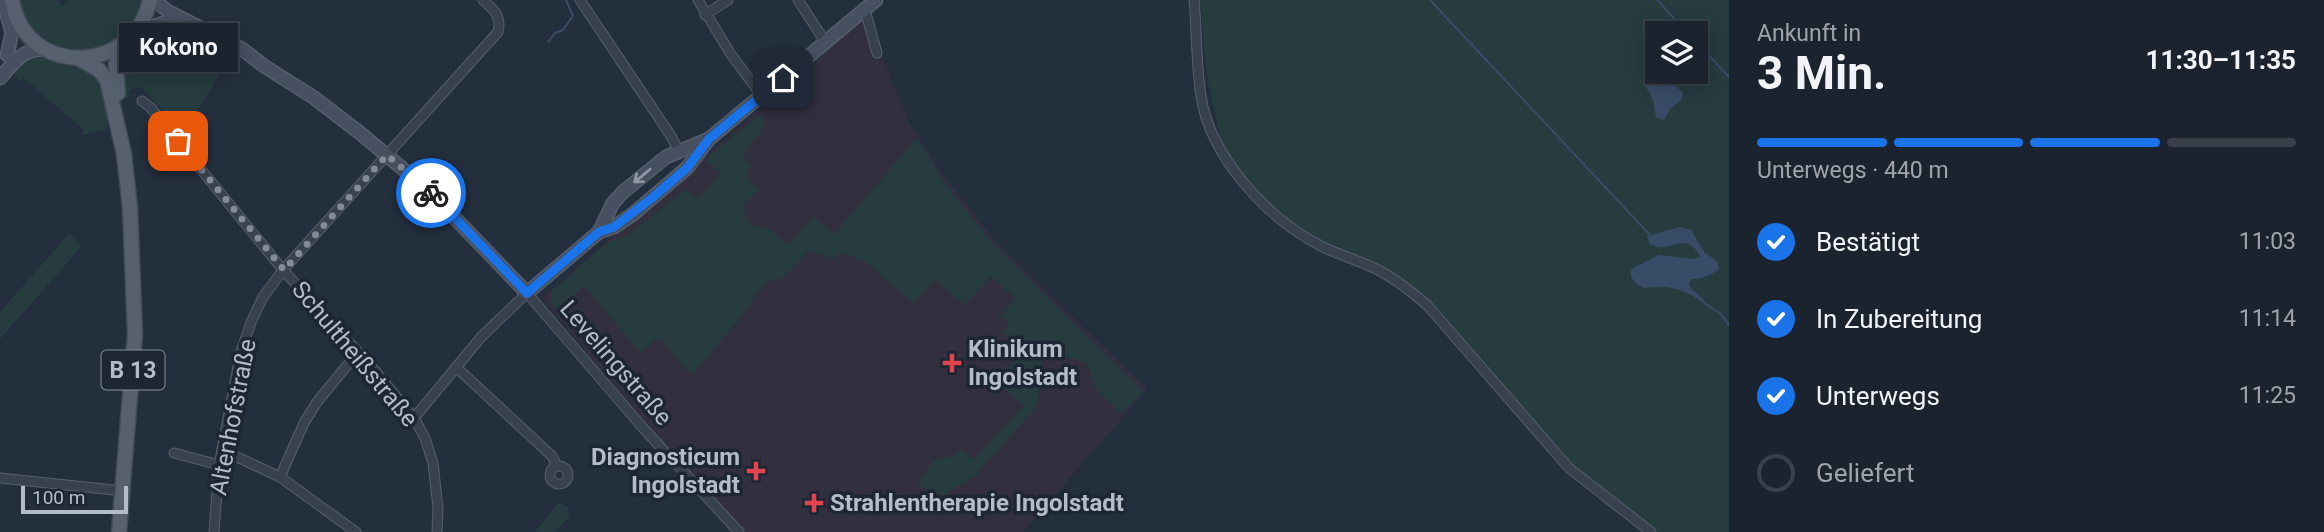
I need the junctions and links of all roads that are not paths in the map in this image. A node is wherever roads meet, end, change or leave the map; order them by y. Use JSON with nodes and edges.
{"nodes":[{"id":1,"x":3,"y":0,"type":"edge"},
{"id":2,"x":12,"y":0,"type":"edge"},
{"id":3,"x":152,"y":0,"type":"edge"},
{"id":4,"x":483,"y":0,"type":"edge"},
{"id":5,"x":580,"y":0,"type":"edge"},
{"id":6,"x":698,"y":0,"type":"edge"},
{"id":7,"x":728,"y":0,"type":"edge"},
{"id":8,"x":797,"y":0,"type":"edge"},
{"id":9,"x":876,"y":0,"type":"edge"},
{"id":10,"x":1194,"y":0,"type":"edge"},
{"id":11,"x":865,"y":10,"type":"junction"},
{"id":12,"x":705,"y":15,"type":"junction"},
{"id":13,"x":17,"y":17,"type":"junction"},
{"id":14,"x":135,"y":33,"type":"junction"},
{"id":15,"x":825,"y":43,"type":"junction"},
{"id":16,"x":121,"y":46,"type":"junction"},
{"id":17,"x":48,"y":50,"type":"junction"},
{"id":18,"x":877,"y":53,"type":"dead end"},
{"id":19,"x":78,"y":58,"type":"junction"},
{"id":20,"x":4,"y":59,"type":"edge"},
{"id":21,"x":264,"y":66,"type":"junction"},
{"id":22,"x":0,"y":78,"type":"edge"},
{"id":23,"x":761,"y":95,"type":"junction"},
{"id":24,"x":142,"y":101,"type":"dead end"},
{"id":25,"x":117,"y":115,"type":"junction"},
{"id":26,"x":709,"y":139,"type":"junction"},
{"id":27,"x":679,"y":152,"type":"junction"},
{"id":28,"x":387,"y":155,"type":"junction"},
{"id":29,"x":687,"y":168,"type":"junction"},
{"id":30,"x":611,"y":208,"type":"junction"},
{"id":31,"x":623,"y":221,"type":"junction"},
{"id":32,"x":599,"y":232,"type":"junction"},
{"id":33,"x":284,"y":270,"type":"junction"},
{"id":34,"x":527,"y":293,"type":"junction"},
{"id":35,"x":358,"y":352,"type":"junction"},
{"id":36,"x":456,"y":367,"type":"junction"},
{"id":37,"x":414,"y":418,"type":"junction"},
{"id":38,"x":222,"y":450,"type":"junction"},
{"id":39,"x":174,"y":453,"type":"dead end"},
{"id":40,"x":219,"y":465,"type":"junction"},
{"id":41,"x":557,"y":466,"type":"dead end"},
{"id":42,"x":280,"y":477,"type":"junction"},
{"id":43,"x":0,"y":481,"type":"edge"},
{"id":44,"x":123,"y":491,"type":"junction"},
{"id":45,"x":119,"y":532,"type":"edge"},
{"id":46,"x":214,"y":532,"type":"edge"},
{"id":47,"x":356,"y":532,"type":"edge"},
{"id":48,"x":437,"y":532,"type":"edge"},
{"id":49,"x":739,"y":532,"type":"edge"},
{"id":50,"x":1651,"y":532,"type":"edge"}],
"edges":[{"from":1,"to":20,"type":"street"},
{"from":2,"to":13,"type":"main road","number":"B 13"},
{"from":3,"to":14,"type":"main road","number":"B 13"},
{"from":3,"to":21,"type":"street","name":"Levelingstraße"},
{"from":4,"to":28,"type":"street","name":"Altenhofstraße"},
{"from":5,"to":27,"type":"street"},
{"from":6,"to":12,"type":"street"},
{"from":7,"to":12,"type":"street"},
{"from":8,"to":15,"type":"street"},
{"from":9,"to":11,"type":"street"},
{"from":10,"to":50,"type":"street"},
{"from":11,"to":15,"type":"street"},
{"from":11,"to":18,"type":"street"},
{"from":12,"to":23,"type":"street"},
{"from":13,"to":17,"type":"main road","number":"B 13"},
{"from":13,"to":20,"type":"street"},
{"from":14,"to":16,"type":"main road","number":"B 13"},
{"from":14,"to":21,"type":"street","name":"Levelingstraße"},
{"from":15,"to":23,"type":"street"},
{"from":16,"to":19,"type":"main road","number":"B 13"},
{"from":16,"to":25,"type":"main road","number":"B 13"},
{"from":17,"to":19,"type":"main road","number":"B 13"},
{"from":17,"to":22,"type":"street"},
{"from":19,"to":25,"type":"main road","number":"B 13"},
{"from":21,"to":28,"type":"street","name":"Levelingstraße"},
{"from":23,"to":26,"type":"street"},
{"from":24,"to":33,"type":"street","name":"Schultheißstraße"},
{"from":25,"to":44,"type":"main road","number":"B 13"},
{"from":26,"to":27,"type":"street"},
{"from":26,"to":29,"type":"street"},
{"from":27,"to":29,"type":"street"},
{"from":27,"to":30,"type":"street","one_way":true},
{"from":28,"to":33,"type":"street","name":"Altenhofstraße"},
{"from":28,"to":34,"type":"street","name":"Levelingstraße"},
{"from":29,"to":31,"type":"street"},
{"from":30,"to":31,"type":"street"},
{"from":30,"to":32,"type":"street"},
{"from":31,"to":32,"type":"street"},
{"from":32,"to":34,"type":"street"},
{"from":33,"to":35,"type":"street","name":"Schultheißstraße"},
{"from":33,"to":38,"type":"street","name":"Altenhofstraße"},
{"from":34,"to":36,"type":"street"},
{"from":34,"to":49,"type":"street","name":"Levelingstraße"},
{"from":35,"to":37,"type":"street","name":"Schultheißstraße"},
{"from":35,"to":42,"type":"street"},
{"from":36,"to":37,"type":"street"},
{"from":36,"to":41,"type":"street"},
{"from":37,"to":48,"type":"street","name":"Schultheißstraße"},
{"from":38,"to":40,"type":"street","name":"Altenhofstraße"},
{"from":38,"to":42,"type":"street"},
{"from":39,"to":40,"type":"street"},
{"from":40,"to":46,"type":"street","name":"Altenhofstraße"},
{"from":42,"to":47,"type":"street"},
{"from":43,"to":44,"type":"street"},
{"from":44,"to":45,"type":"main road","number":"B 13"}]}
